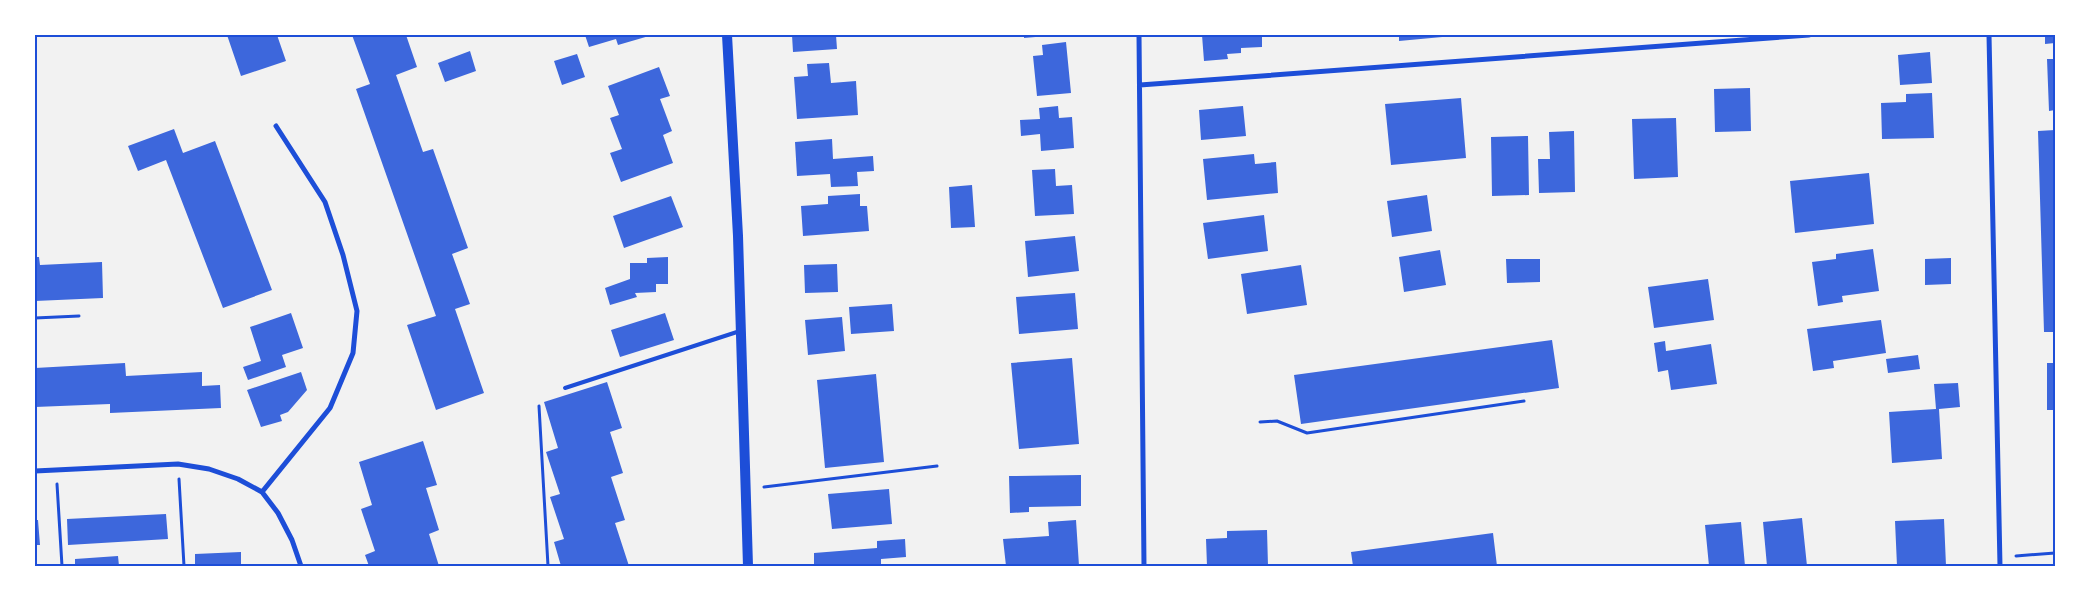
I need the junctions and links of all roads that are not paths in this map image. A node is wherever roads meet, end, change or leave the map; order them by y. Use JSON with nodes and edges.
{"nodes":[{"id":1,"x":727,"y":35,"type":"edge"},
{"id":2,"x":1139,"y":35,"type":"edge"},
{"id":3,"x":1809,"y":35,"type":"edge"},
{"id":4,"x":1989,"y":35,"type":"edge"},
{"id":5,"x":1140,"y":86,"type":"junction"},
{"id":6,"x":276,"y":126,"type":"dead end"},
{"id":7,"x":740,"y":331,"type":"junction"},
{"id":8,"x":565,"y":388,"type":"dead end"},
{"id":9,"x":35,"y":472,"type":"edge"},
{"id":10,"x":262,"y":492,"type":"junction"},
{"id":11,"x":301,"y":566,"type":"edge"},
{"id":12,"x":748,"y":566,"type":"edge"},
{"id":13,"x":1144,"y":566,"type":"edge"},
{"id":14,"x":2000,"y":566,"type":"edge"}],
"edges":[{"from":1,"to":7,"type":"main road"},
{"from":2,"to":5,"type":"street"},
{"from":3,"to":5,"type":"street"},
{"from":4,"to":14,"type":"street"},
{"from":5,"to":13,"type":"street"},
{"from":6,"to":10,"type":"street"},
{"from":7,"to":8,"type":"lane"},
{"from":7,"to":12,"type":"main road"},
{"from":9,"to":10,"type":"street"},
{"from":10,"to":11,"type":"street"}]}
